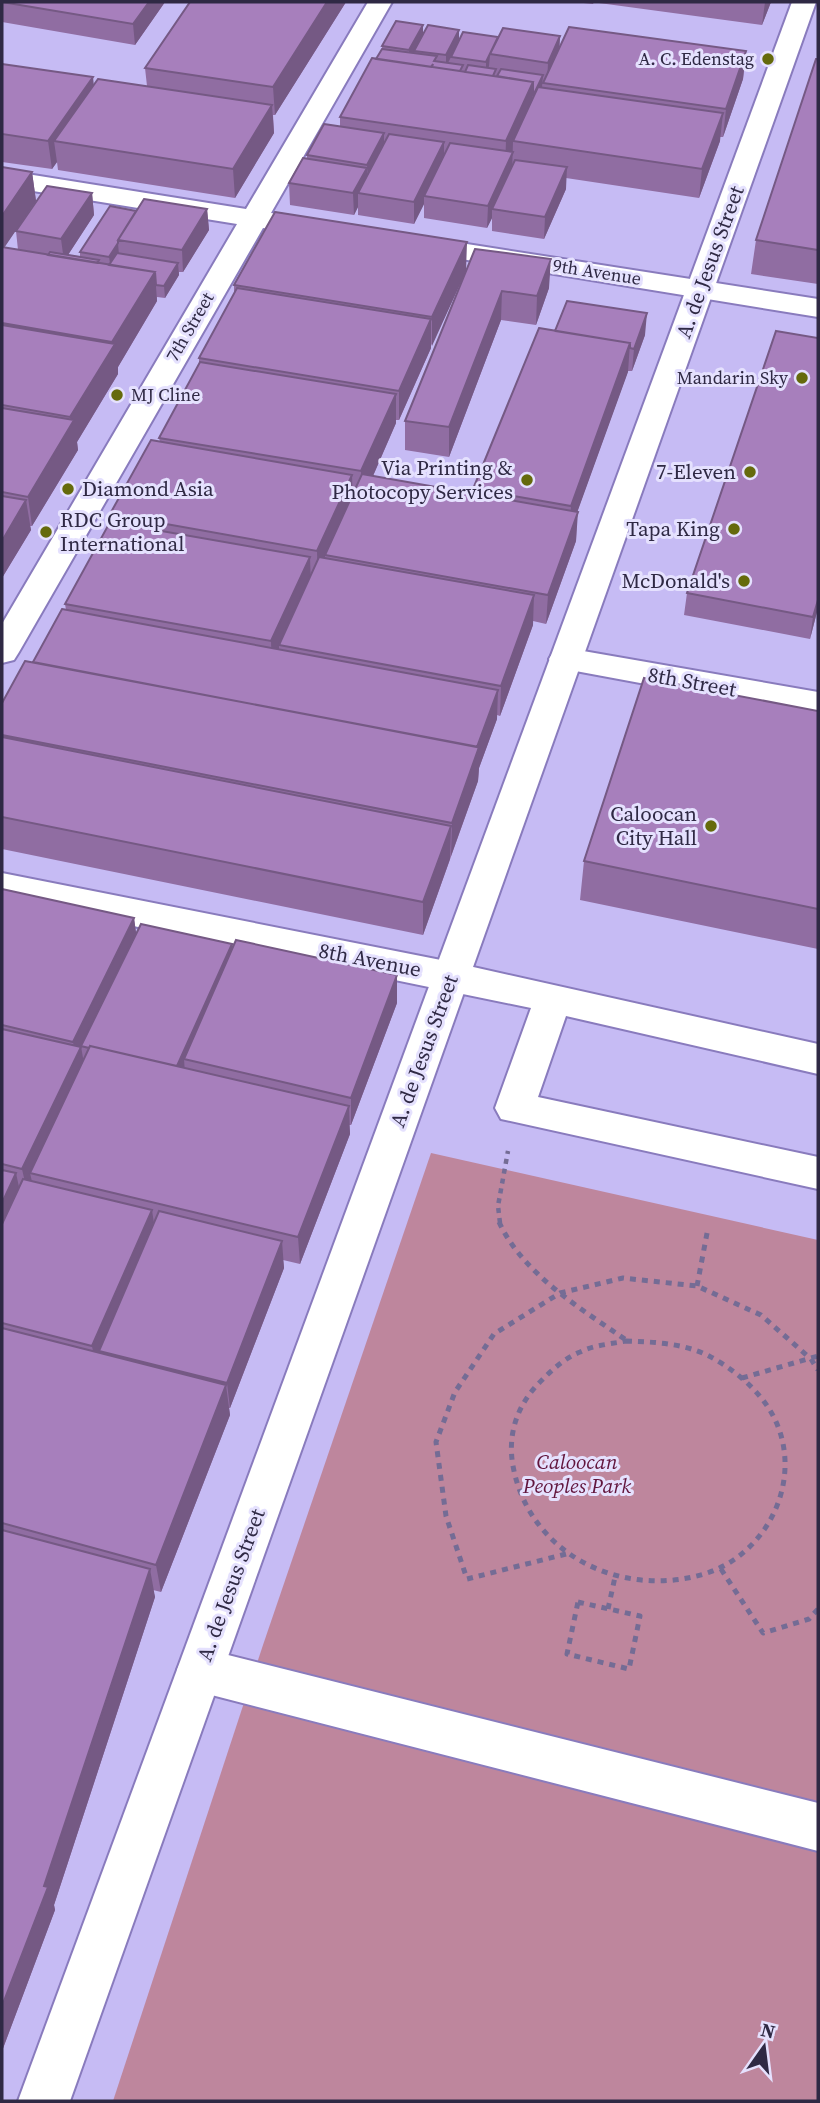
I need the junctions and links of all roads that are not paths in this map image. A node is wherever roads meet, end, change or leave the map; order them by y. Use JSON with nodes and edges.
{"nodes":[{"id":1,"x":380,"y":2,"type":"edge"},
{"id":2,"x":804,"y":2,"type":"edge"},
{"id":3,"x":2,"y":178,"type":"edge"},
{"id":4,"x":253,"y":218,"type":"junction"},
{"id":5,"x":348,"y":233,"type":"edge"},
{"id":6,"x":389,"y":239,"type":"edge"},
{"id":7,"x":700,"y":289,"type":"junction"},
{"id":8,"x":818,"y":308,"type":"edge"},
{"id":9,"x":2,"y":652,"type":"edge"},
{"id":10,"x":566,"y":659,"type":"junction"},
{"id":11,"x":818,"y":704,"type":"edge"},
{"id":12,"x":2,"y":886,"type":"edge"},
{"id":13,"x":451,"y":976,"type":"junction"},
{"id":14,"x":553,"y":999,"type":"junction"},
{"id":15,"x":818,"y":1059,"type":"edge"},
{"id":16,"x":818,"y":1173,"type":"edge"},
{"id":17,"x":200,"y":1670,"type":"junction"},
{"id":18,"x":818,"y":1827,"type":"edge"},
{"id":19,"x":44,"y":2101,"type":"edge"}],
"edges":[{"from":1,"to":4,"type":"street","name":"7th Street"},
{"from":2,"to":7,"type":"street","name":"A. de Jesus Street"},
{"from":3,"to":4,"type":"street"},
{"from":4,"to":5,"type":"street"},
{"from":4,"to":9,"type":"street","name":"7th Street"},
{"from":6,"to":7,"type":"street","name":"9th Avenue"},
{"from":7,"to":8,"type":"street","name":"9th Avenue"},
{"from":7,"to":10,"type":"street","name":"A. de Jesus Street"},
{"from":10,"to":11,"type":"street","name":"8th Street"},
{"from":10,"to":13,"type":"street","name":"A. de Jesus Street"},
{"from":12,"to":13,"type":"street","name":"8th Avenue"},
{"from":13,"to":14,"type":"street","name":"8th Avenue"},
{"from":13,"to":17,"type":"street","name":"A. de Jesus Street"},
{"from":14,"to":15,"type":"street","name":"8th Avenue"},
{"from":14,"to":16,"type":"street"},
{"from":17,"to":18,"type":"street"},
{"from":17,"to":19,"type":"street","name":"A. de Jesus Street"}]}
